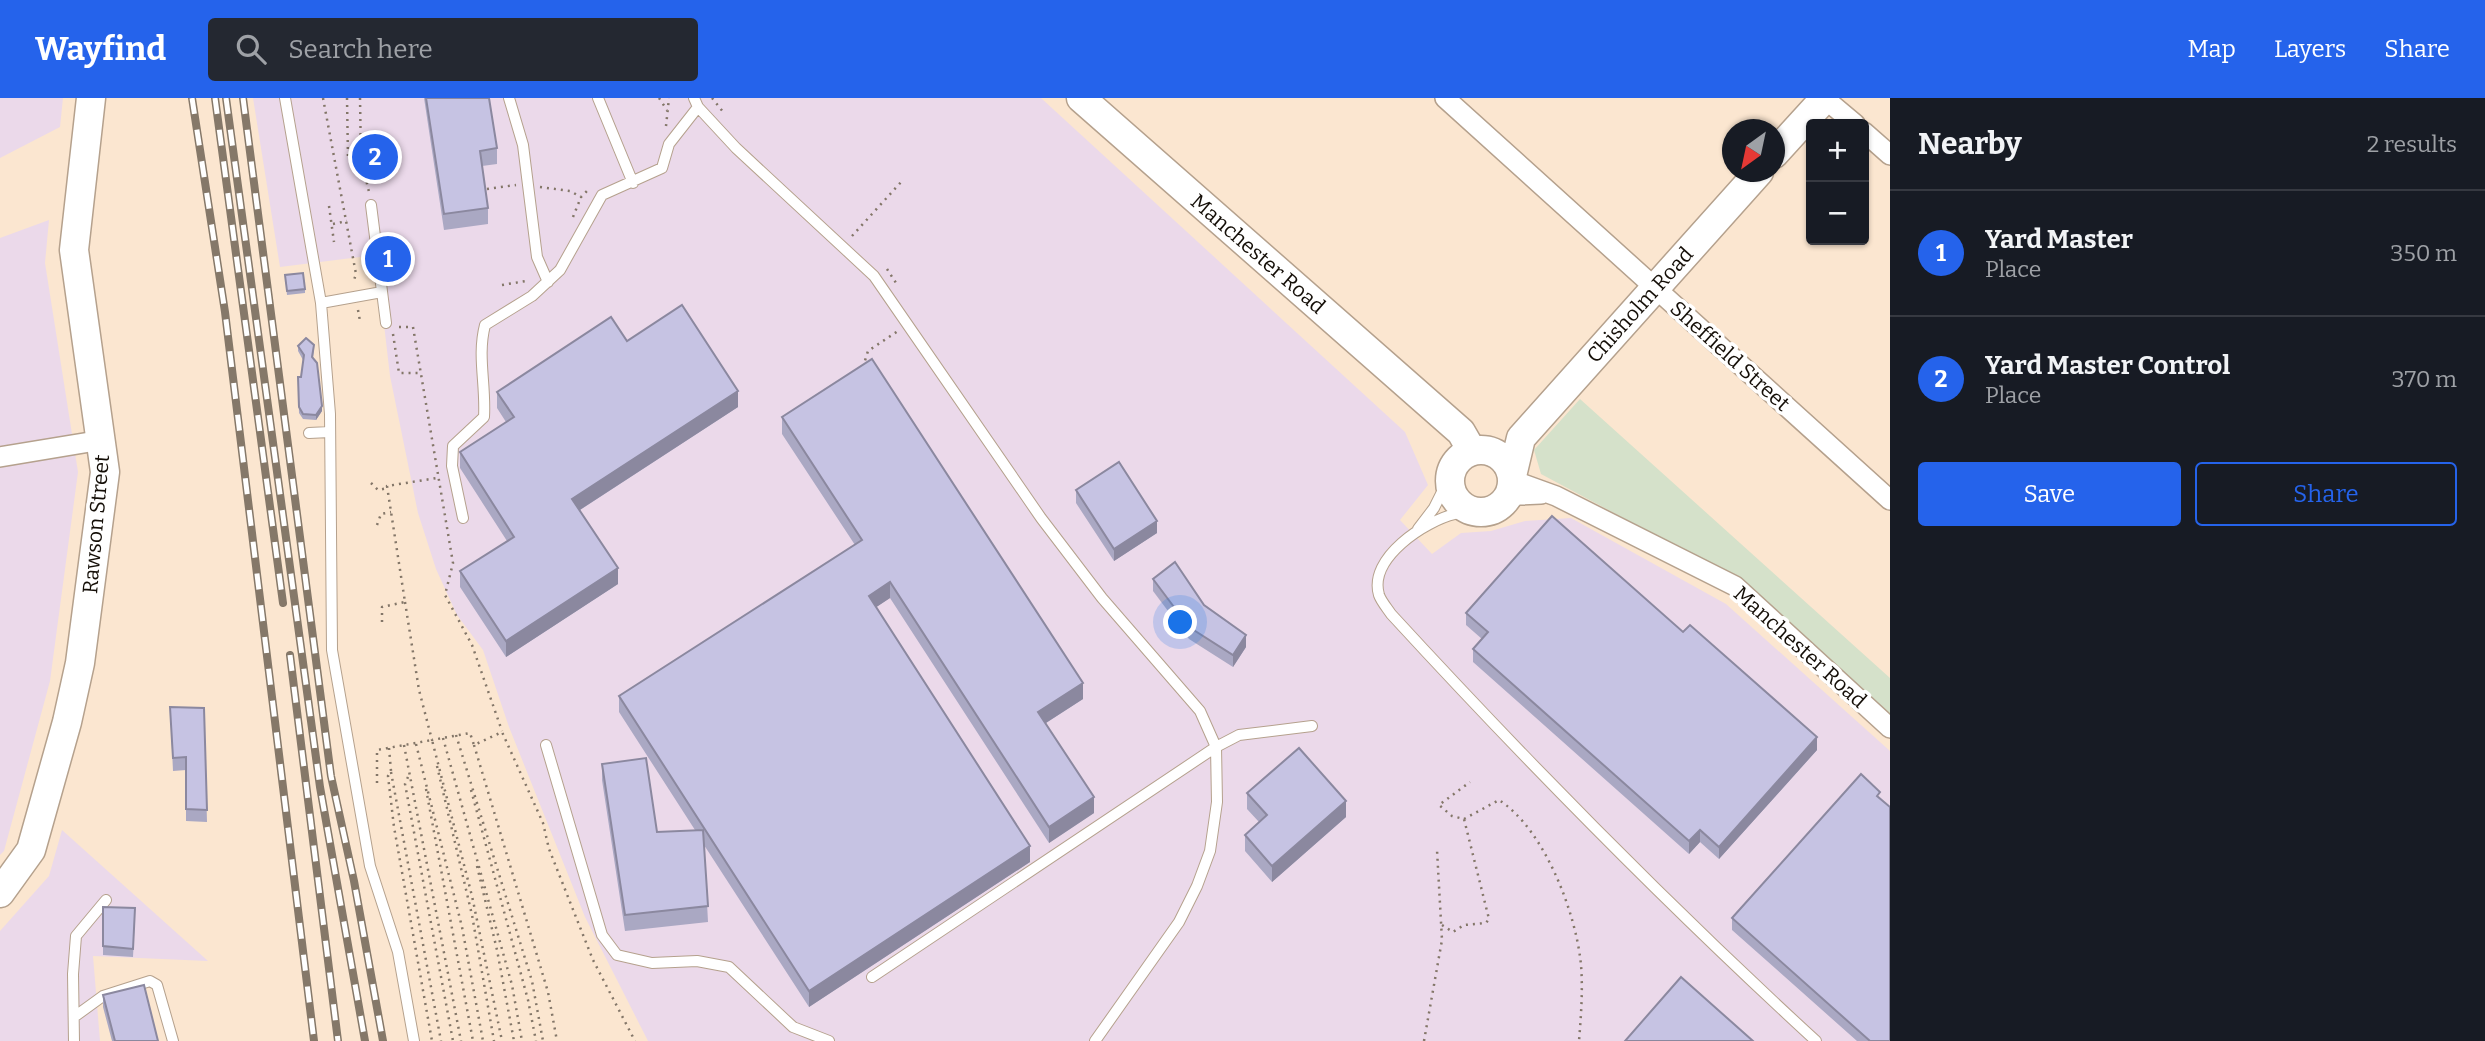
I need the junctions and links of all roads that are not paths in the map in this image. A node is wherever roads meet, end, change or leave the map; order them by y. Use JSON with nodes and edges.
{"nodes":[{"id":1,"x":91,"y":98,"type":"edge"},
{"id":2,"x":285,"y":98,"type":"edge"},
{"id":3,"x":509,"y":98,"type":"edge"},
{"id":4,"x":598,"y":98,"type":"edge"},
{"id":5,"x":1081,"y":98,"type":"edge"},
{"id":6,"x":1445,"y":98,"type":"edge"},
{"id":7,"x":1824,"y":98,"type":"edge"},
{"id":8,"x":696,"y":102,"type":"edge"},
{"id":9,"x":1849,"y":119,"type":"edge"},
{"id":10,"x":1869,"y":136,"type":"edge"},
{"id":11,"x":1785,"y":142,"type":"edge"},
{"id":12,"x":1890,"y":155,"type":"edge"},
{"id":13,"x":1750,"y":182,"type":"edge"},
{"id":14,"x":633,"y":183,"type":"junction"},
{"id":15,"x":370,"y":205,"type":"road end"},
{"id":16,"x":548,"y":282,"type":"junction"},
{"id":17,"x":1655,"y":287,"type":"junction"},
{"id":18,"x":382,"y":292,"type":"junction"},
{"id":19,"x":321,"y":303,"type":"junction"},
{"id":20,"x":386,"y":323,"type":"dead end"},
{"id":21,"x":330,"y":432,"type":"junction"},
{"id":22,"x":309,"y":433,"type":"dead end"},
{"id":23,"x":1521,"y":438,"type":"junction"},
{"id":24,"x":102,"y":440,"type":"junction"},
{"id":25,"x":0,"y":457,"type":"edge"},
{"id":26,"x":1465,"y":460,"type":"junction"},
{"id":27,"x":1501,"y":493,"type":"junction"},
{"id":28,"x":1890,"y":500,"type":"edge"},
{"id":29,"x":463,"y":518,"type":"dead end"},
{"id":30,"x":1413,"y":535,"type":"junction"},
{"id":31,"x":1312,"y":726,"type":"dead end"},
{"id":32,"x":1890,"y":727,"type":"edge"},
{"id":33,"x":546,"y":745,"type":"dead end"},
{"id":34,"x":1216,"y":747,"type":"junction"},
{"id":35,"x":0,"y":893,"type":"edge"},
{"id":36,"x":106,"y":900,"type":"dead end"},
{"id":37,"x":872,"y":978,"type":"dead end"},
{"id":38,"x":74,"y":1017,"type":"junction"},
{"id":39,"x":74,"y":1041,"type":"edge"},
{"id":40,"x":173,"y":1041,"type":"edge"},
{"id":41,"x":414,"y":1041,"type":"edge"},
{"id":42,"x":829,"y":1041,"type":"edge"},
{"id":43,"x":1095,"y":1041,"type":"edge"},
{"id":44,"x":1816,"y":1041,"type":"edge"}],
"edges":[{"from":1,"to":24,"type":"main road","name":"Rawson Street"},
{"from":2,"to":19,"type":"lane"},
{"from":3,"to":16,"type":"lane"},
{"from":4,"to":14,"type":"lane"},
{"from":5,"to":26,"type":"main road","name":"Manchester Road"},
{"from":6,"to":17,"type":"street","name":"Sheffield Street"},
{"from":7,"to":9,"type":"street"},
{"from":7,"to":11,"type":"main road"},
{"from":8,"to":14,"type":"lane"},
{"from":8,"to":34,"type":"lane"},
{"from":10,"to":12,"type":"street"},
{"from":13,"to":17,"type":"main road","name":"Chisholm Road"},
{"from":14,"to":16,"type":"lane"},
{"from":15,"to":18,"type":"lane"},
{"from":16,"to":29,"type":"lane"},
{"from":17,"to":23,"type":"main road","name":"Chisholm Road"},
{"from":17,"to":28,"type":"street","name":"Sheffield Street"},
{"from":18,"to":19,"type":"lane"},
{"from":18,"to":20,"type":"lane"},
{"from":19,"to":21,"type":"lane"},
{"from":21,"to":22,"type":"lane"},
{"from":21,"to":41,"type":"lane"},
{"from":23,"to":26,"type":"main road"},
{"from":23,"to":27,"type":"main road","name":"Chisholm Road"},
{"from":24,"to":25,"type":"street"},
{"from":24,"to":35,"type":"main road","name":"Rawson Street"},
{"from":26,"to":27,"type":"main road"},
{"from":26,"to":27,"type":"main road","name":"Manchester Road"},
{"from":26,"to":30,"type":"lane"},
{"from":27,"to":30,"type":"lane"},
{"from":27,"to":32,"type":"street","name":"Manchester Road"},
{"from":30,"to":44,"type":"lane"},
{"from":31,"to":34,"type":"lane"},
{"from":33,"to":42,"type":"lane"},
{"from":34,"to":37,"type":"lane"},
{"from":34,"to":43,"type":"lane"},
{"from":36,"to":38,"type":"lane"},
{"from":38,"to":39,"type":"lane"},
{"from":38,"to":40,"type":"lane"}]}
